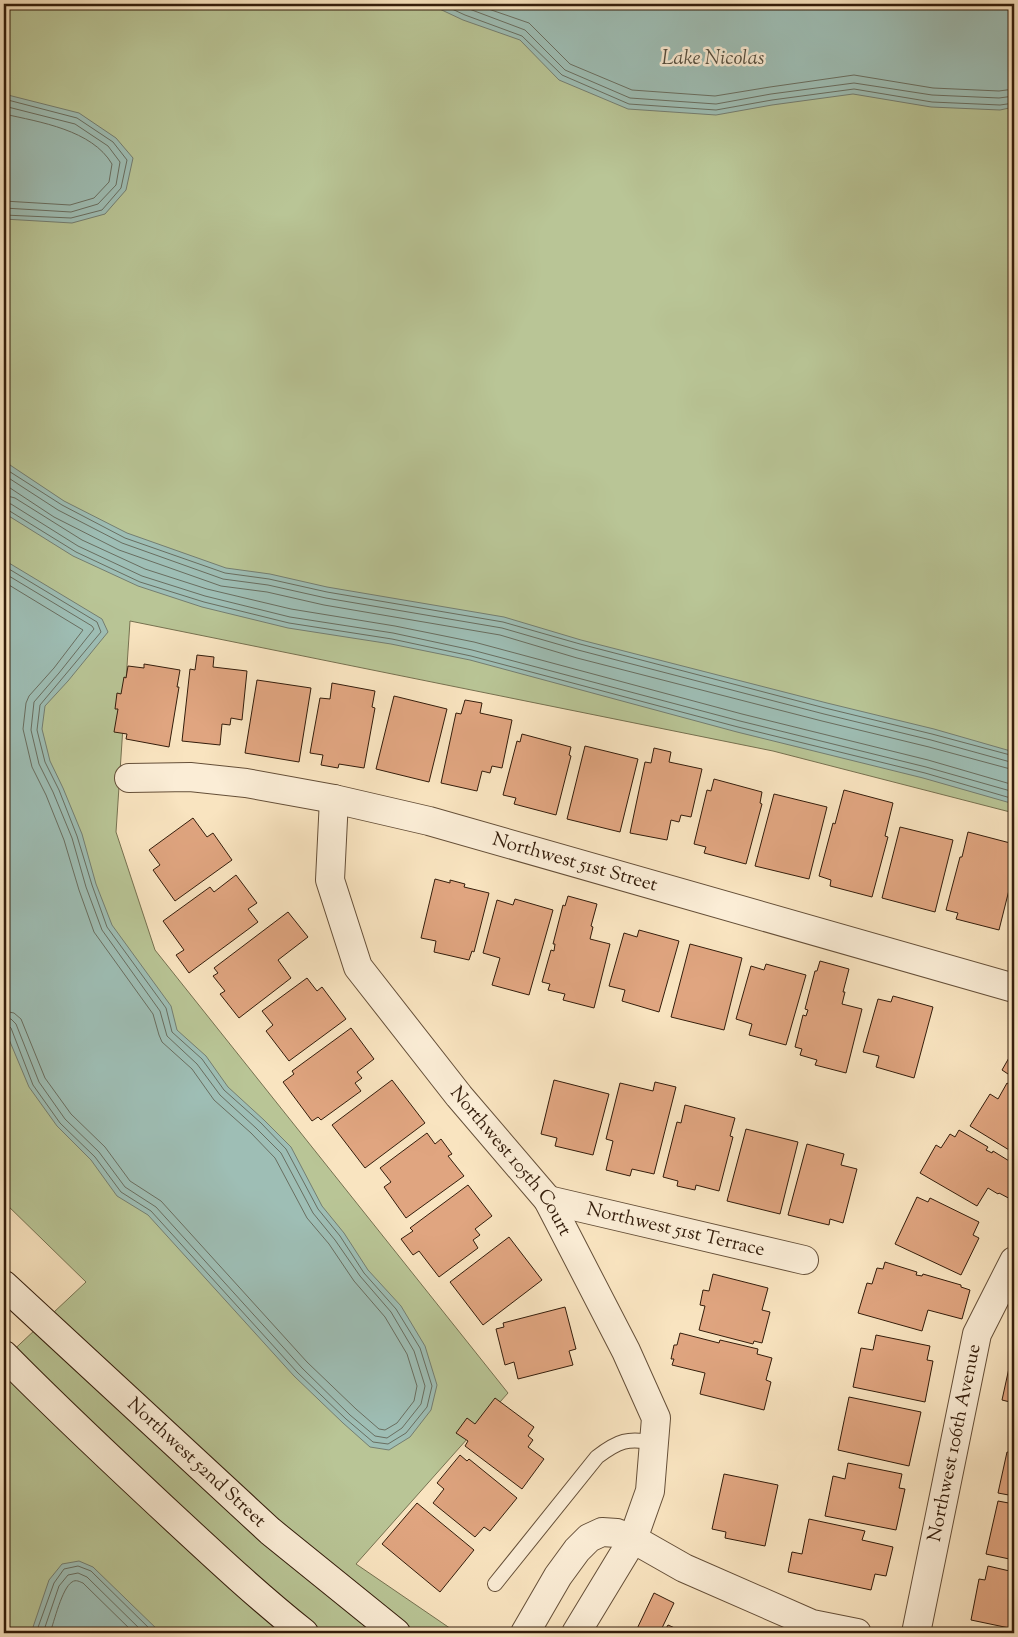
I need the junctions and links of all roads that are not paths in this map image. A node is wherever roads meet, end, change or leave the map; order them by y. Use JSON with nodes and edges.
{"nodes":[{"id":1,"x":129,"y":778,"type":"dead end"},
{"id":2,"x":334,"y":799,"type":"junction"},
{"id":3,"x":1014,"y":988,"type":"edge"},
{"id":4,"x":548,"y":1200,"type":"junction"},
{"id":5,"x":804,"y":1260,"type":"dead end"},
{"id":6,"x":1014,"y":1261,"type":"edge"},
{"id":7,"x":4,"y":1285,"type":"edge"},
{"id":8,"x":4,"y":1355,"type":"edge"},
{"id":9,"x":655,"y":1443,"type":"junction"},
{"id":10,"x":633,"y":1538,"type":"junction"},
{"id":11,"x":495,"y":1584,"type":"dead end"},
{"id":12,"x":551,"y":1590,"type":"junction"},
{"id":13,"x":582,"y":1622,"type":"edge"},
{"id":14,"x":304,"y":1633,"type":"edge"},
{"id":15,"x":396,"y":1633,"type":"edge"},
{"id":16,"x":525,"y":1633,"type":"edge"},
{"id":17,"x":857,"y":1633,"type":"edge"},
{"id":18,"x":916,"y":1633,"type":"edge"}],
"edges":[{"from":1,"to":2,"type":"street","name":"Northwest 51st Street"},
{"from":2,"to":3,"type":"street","name":"Northwest 51st Street"},
{"from":2,"to":4,"type":"street","name":"Northwest 105th Court"},
{"from":4,"to":5,"type":"street","name":"Northwest 51st Terrace"},
{"from":4,"to":9,"type":"street","name":"Northwest 105th Court"},
{"from":6,"to":18,"type":"street","name":"Northwest 106th Avenue"},
{"from":7,"to":15,"type":"street","name":"Northwest 52nd Street"},
{"from":8,"to":14,"type":"street"},
{"from":9,"to":10,"type":"street","name":"Northwest 105th Court"},
{"from":9,"to":11,"type":"lane"},
{"from":10,"to":12,"type":"street"},
{"from":10,"to":13,"type":"street","name":"Northwest 105th Court"},
{"from":10,"to":17,"type":"street"},
{"from":12,"to":13,"type":"street"},
{"from":12,"to":16,"type":"street"}]}
